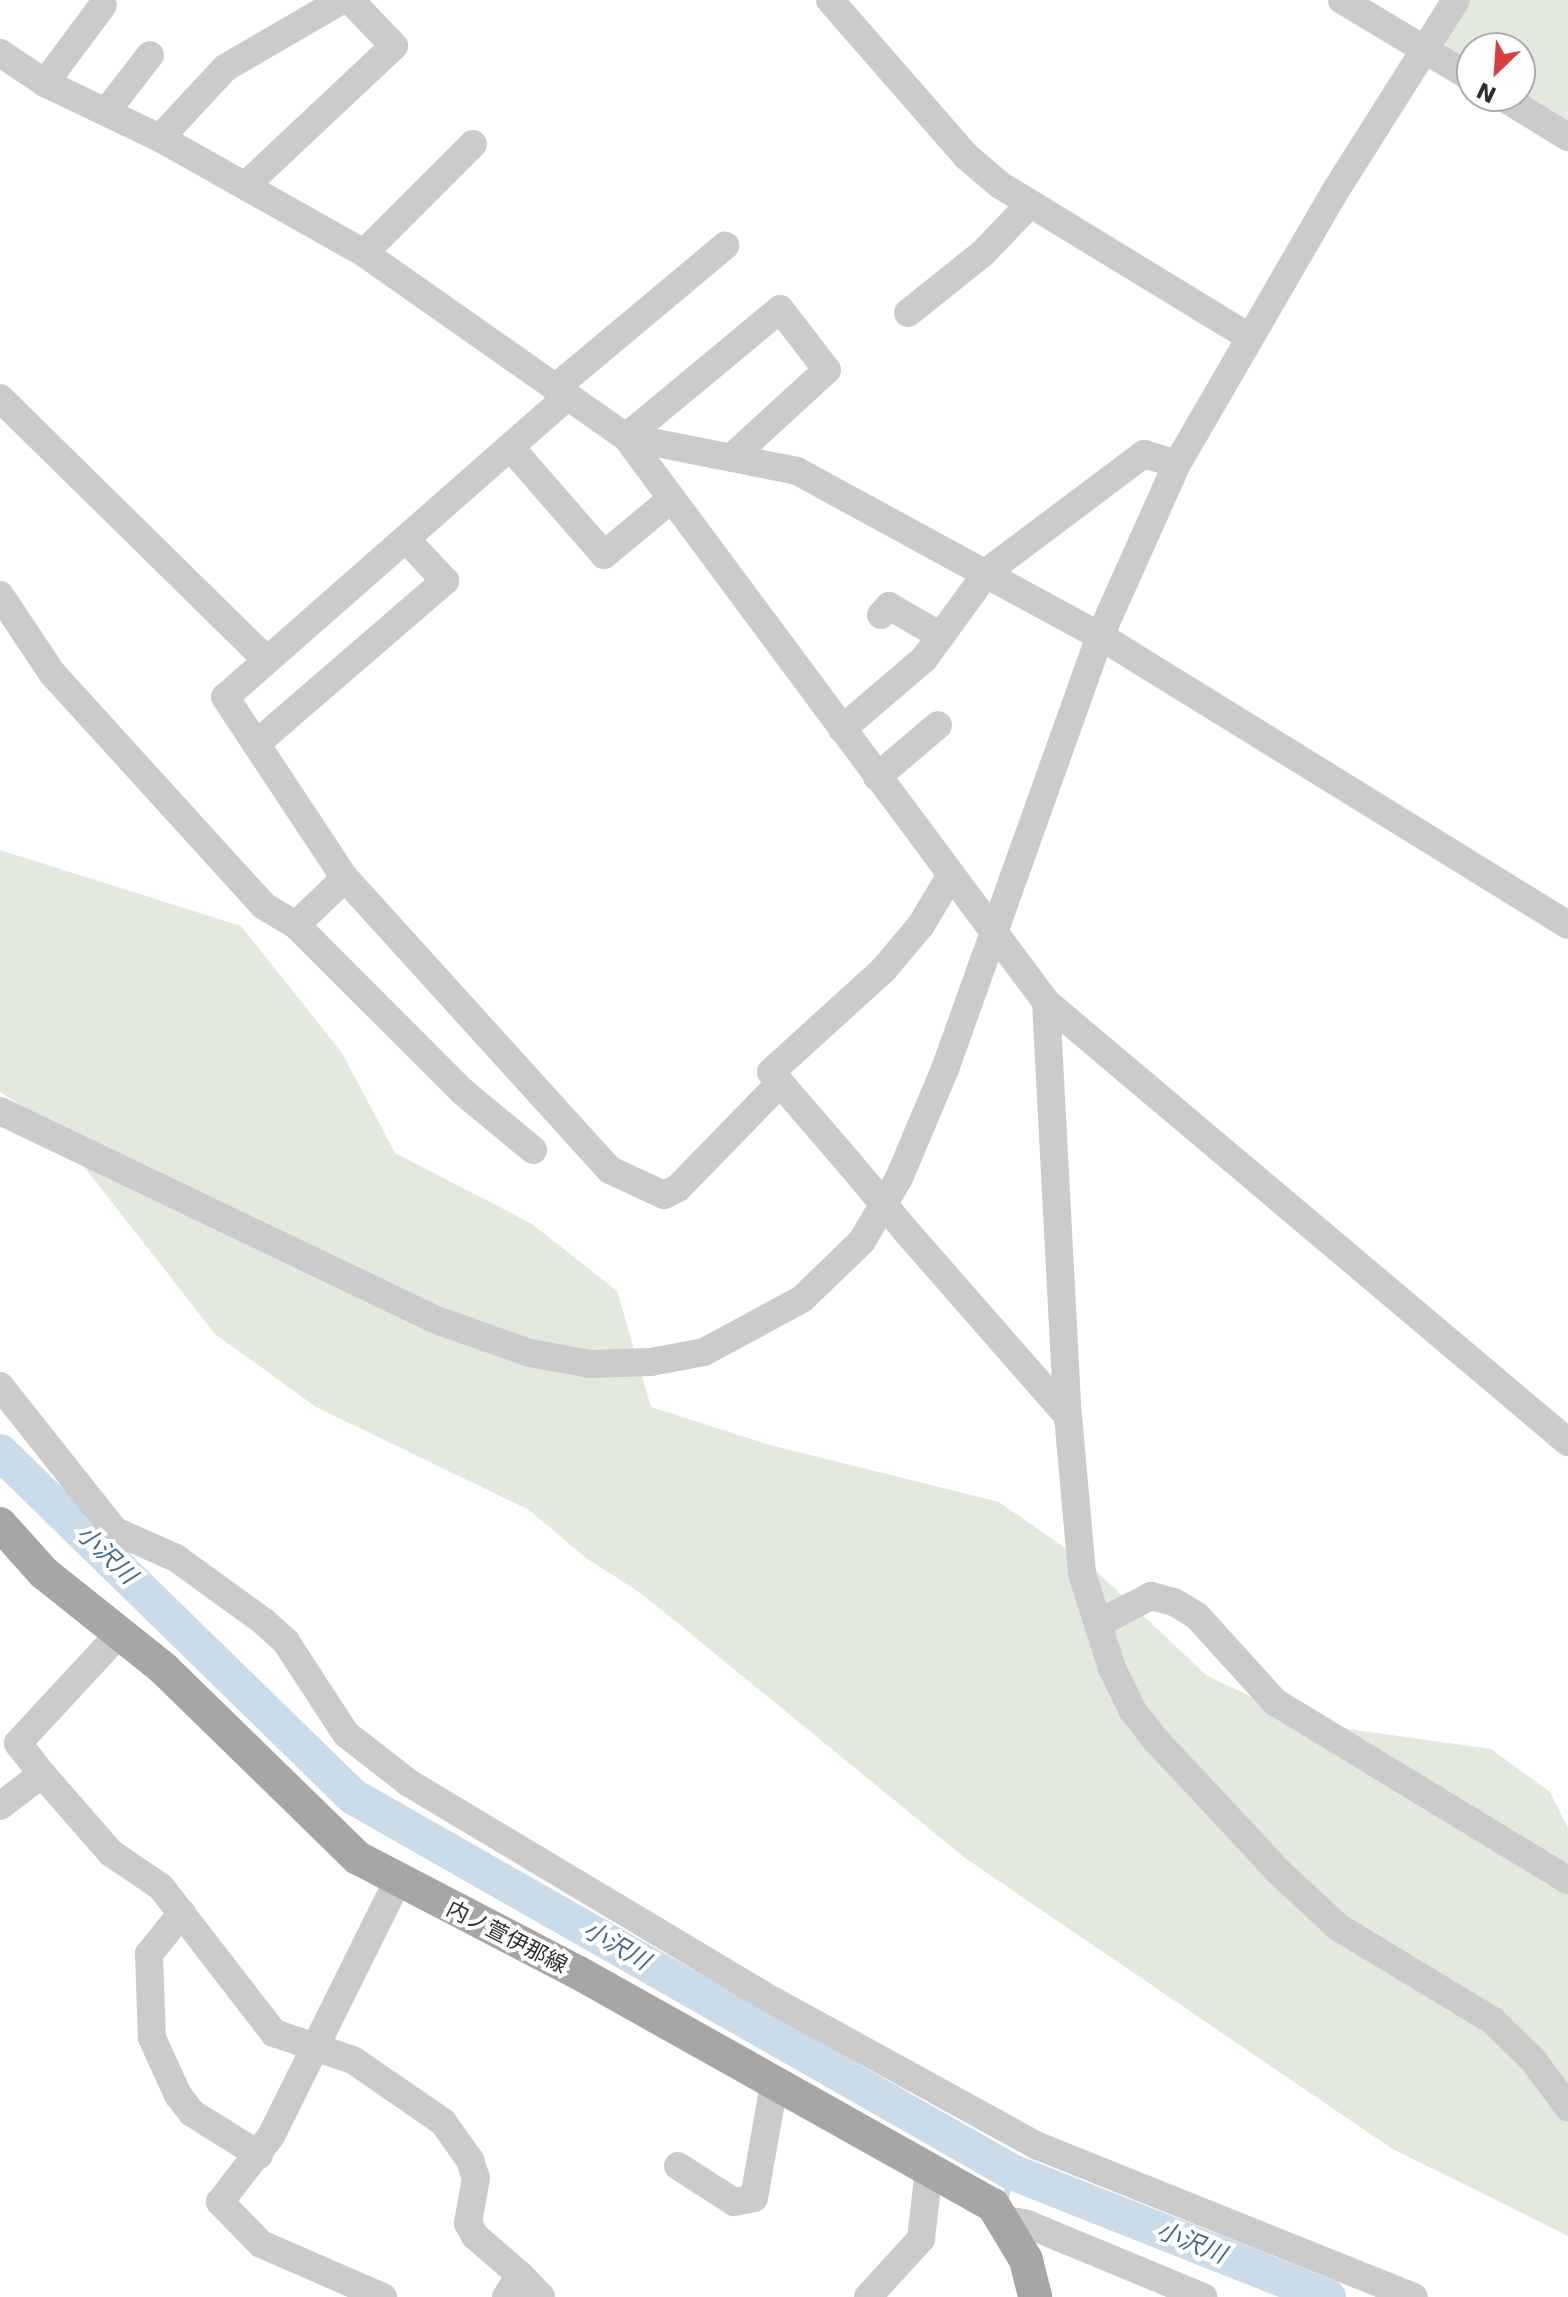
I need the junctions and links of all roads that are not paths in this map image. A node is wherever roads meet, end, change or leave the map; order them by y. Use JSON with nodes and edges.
{"nodes":[{"id":1,"x":342,"y":0,"type":"edge"},
{"id":2,"x":350,"y":0,"type":"edge"},
{"id":3,"x":830,"y":0,"type":"edge"},
{"id":4,"x":1342,"y":0,"type":"edge"},
{"id":5,"x":1456,"y":0,"type":"edge"},
{"id":6,"x":103,"y":5,"type":"dead end"},
{"id":7,"x":1426,"y":50,"type":"junction"},
{"id":8,"x":0,"y":53,"type":"edge"},
{"id":9,"x":150,"y":55,"type":"dead end"},
{"id":10,"x":1456,"y":68,"type":"edge"},
{"id":11,"x":45,"y":83,"type":"junction"},
{"id":12,"x":106,"y":112,"type":"junction"},
{"id":13,"x":1527,"y":112,"type":"edge"},
{"id":14,"x":1568,"y":137,"type":"edge"},
{"id":15,"x":160,"y":138,"type":"junction"},
{"id":16,"x":473,"y":144,"type":"dead end"},
{"id":17,"x":246,"y":185,"type":"junction"},
{"id":18,"x":1030,"y":204,"type":"junction"},
{"id":19,"x":725,"y":246,"type":"dead end"},
{"id":20,"x":364,"y":253,"type":"junction"},
{"id":21,"x":908,"y":313,"type":"dead end"},
{"id":22,"x":1249,"y":337,"type":"junction"},
{"id":23,"x":562,"y":392,"type":"junction"},
{"id":24,"x":0,"y":398,"type":"edge"},
{"id":25,"x":626,"y":437,"type":"junction"},
{"id":26,"x":512,"y":449,"type":"junction"},
{"id":27,"x":731,"y":458,"type":"junction"},
{"id":28,"x":1177,"y":464,"type":"junction"},
{"id":29,"x":670,"y":500,"type":"junction"},
{"id":30,"x":406,"y":539,"type":"junction"},
{"id":31,"x":988,"y":571,"type":"junction"},
{"id":32,"x":0,"y":595,"type":"edge"},
{"id":33,"x":881,"y":615,"type":"dead end"},
{"id":34,"x":941,"y":636,"type":"junction"},
{"id":35,"x":1100,"y":636,"type":"junction"},
{"id":36,"x":266,"y":659,"type":"junction"},
{"id":37,"x":938,"y":725,"type":"dead end"},
{"id":38,"x":842,"y":729,"type":"junction"},
{"id":39,"x":256,"y":744,"type":"junction"},
{"id":40,"x":877,"y":777,"type":"junction"},
{"id":41,"x":951,"y":875,"type":"junction"},
{"id":42,"x":345,"y":878,"type":"junction"},
{"id":43,"x":296,"y":925,"type":"junction"},
{"id":44,"x":1568,"y":925,"type":"edge"},
{"id":45,"x":993,"y":926,"type":"junction"},
{"id":46,"x":1046,"y":1002,"type":"junction"},
{"id":47,"x":780,"y":1083,"type":"junction"},
{"id":48,"x":0,"y":1111,"type":"edge"},
{"id":49,"x":533,"y":1150,"type":"dead end"},
{"id":50,"x":0,"y":1386,"type":"edge"},
{"id":51,"x":1068,"y":1416,"type":"junction"},
{"id":52,"x":1568,"y":1442,"type":"edge"},
{"id":53,"x":0,"y":1524,"type":"edge"},
{"id":54,"x":1099,"y":1623,"type":"junction"},
{"id":55,"x":119,"y":1634,"type":"junction"},
{"id":56,"x":42,"y":1774,"type":"junction"},
{"id":57,"x":0,"y":1806,"type":"edge"},
{"id":58,"x":1568,"y":1880,"type":"edge"},
{"id":59,"x":397,"y":1882,"type":"junction"},
{"id":60,"x":182,"y":1913,"type":"junction"},
{"id":61,"x":316,"y":2048,"type":"junction"},
{"id":62,"x":774,"y":2084,"type":"junction"},
{"id":63,"x":1568,"y":2107,"type":"edge"},
{"id":64,"x":259,"y":2155,"type":"junction"},
{"id":65,"x":678,"y":2166,"type":"dead end"},
{"id":66,"x":929,"y":2170,"type":"junction"},
{"id":67,"x":1007,"y":2220,"type":"junction"},
{"id":68,"x":513,"y":2286,"type":"edge"},
{"id":69,"x":383,"y":2297,"type":"edge"},
{"id":70,"x":541,"y":2297,"type":"edge"},
{"id":71,"x":868,"y":2297,"type":"edge"},
{"id":72,"x":1035,"y":2297,"type":"edge"},
{"id":73,"x":1203,"y":2297,"type":"edge"},
{"id":74,"x":1414,"y":2297,"type":"edge"}],
"edges":[{"from":1,"to":15,"type":"street"},
{"from":2,"to":17,"type":"street"},
{"from":3,"to":18,"type":"street"},
{"from":4,"to":7,"type":"street"},
{"from":5,"to":7,"type":"street"},
{"from":6,"to":11,"type":"street"},
{"from":7,"to":10,"type":"street"},
{"from":7,"to":22,"type":"street"},
{"from":8,"to":11,"type":"street"},
{"from":9,"to":12,"type":"street"},
{"from":11,"to":12,"type":"street"},
{"from":12,"to":15,"type":"street"},
{"from":13,"to":14,"type":"street"},
{"from":15,"to":17,"type":"street"},
{"from":16,"to":20,"type":"street"},
{"from":17,"to":20,"type":"street"},
{"from":18,"to":21,"type":"street"},
{"from":18,"to":22,"type":"street"},
{"from":19,"to":23,"type":"street"},
{"from":20,"to":23,"type":"street"},
{"from":22,"to":28,"type":"street"},
{"from":23,"to":25,"type":"street"},
{"from":23,"to":26,"type":"street"},
{"from":24,"to":36,"type":"street"},
{"from":25,"to":27,"type":"street"},
{"from":25,"to":27,"type":"street"},
{"from":25,"to":29,"type":"street"},
{"from":26,"to":29,"type":"street"},
{"from":26,"to":30,"type":"street"},
{"from":27,"to":31,"type":"street"},
{"from":28,"to":31,"type":"street"},
{"from":28,"to":35,"type":"street"},
{"from":29,"to":38,"type":"street"},
{"from":30,"to":36,"type":"street"},
{"from":30,"to":39,"type":"street"},
{"from":31,"to":34,"type":"street"},
{"from":31,"to":35,"type":"street"},
{"from":32,"to":43,"type":"street"},
{"from":33,"to":34,"type":"street"},
{"from":34,"to":38,"type":"street"},
{"from":35,"to":44,"type":"street"},
{"from":35,"to":45,"type":"street"},
{"from":36,"to":39,"type":"street"},
{"from":37,"to":40,"type":"street"},
{"from":38,"to":40,"type":"street"},
{"from":39,"to":42,"type":"street"},
{"from":40,"to":41,"type":"street"},
{"from":41,"to":45,"type":"street"},
{"from":41,"to":47,"type":"street"},
{"from":42,"to":43,"type":"street"},
{"from":42,"to":47,"type":"street"},
{"from":43,"to":49,"type":"street"},
{"from":45,"to":46,"type":"street"},
{"from":45,"to":48,"type":"street"},
{"from":46,"to":51,"type":"street"},
{"from":46,"to":52,"type":"street"},
{"from":47,"to":51,"type":"street","bridge":true},
{"from":50,"to":74,"type":"street"},
{"from":51,"to":54,"type":"street"},
{"from":53,"to":55,"type":"main road","name":"内ノ萱伊那線"},
{"from":54,"to":58,"type":"street"},
{"from":54,"to":63,"type":"street"},
{"from":55,"to":56,"type":"street"},
{"from":55,"to":59,"type":"main road","name":"内ノ萱伊那線"},
{"from":56,"to":57,"type":"street"},
{"from":56,"to":60,"type":"street"},
{"from":59,"to":61,"type":"street"},
{"from":59,"to":62,"type":"main road","name":"内ノ萱伊那線"},
{"from":60,"to":61,"type":"street"},
{"from":60,"to":64,"type":"street"},
{"from":61,"to":64,"type":"street"},
{"from":61,"to":68,"type":"street"},
{"from":62,"to":65,"type":"street"},
{"from":62,"to":66,"type":"main road","name":"内ノ萱伊那線"},
{"from":64,"to":69,"type":"street"},
{"from":66,"to":67,"type":"main road","name":"内ノ萱伊那線"},
{"from":66,"to":71,"type":"street"},
{"from":67,"to":72,"type":"main road"},
{"from":67,"to":73,"type":"street"},
{"from":68,"to":70,"type":"street"}]}
